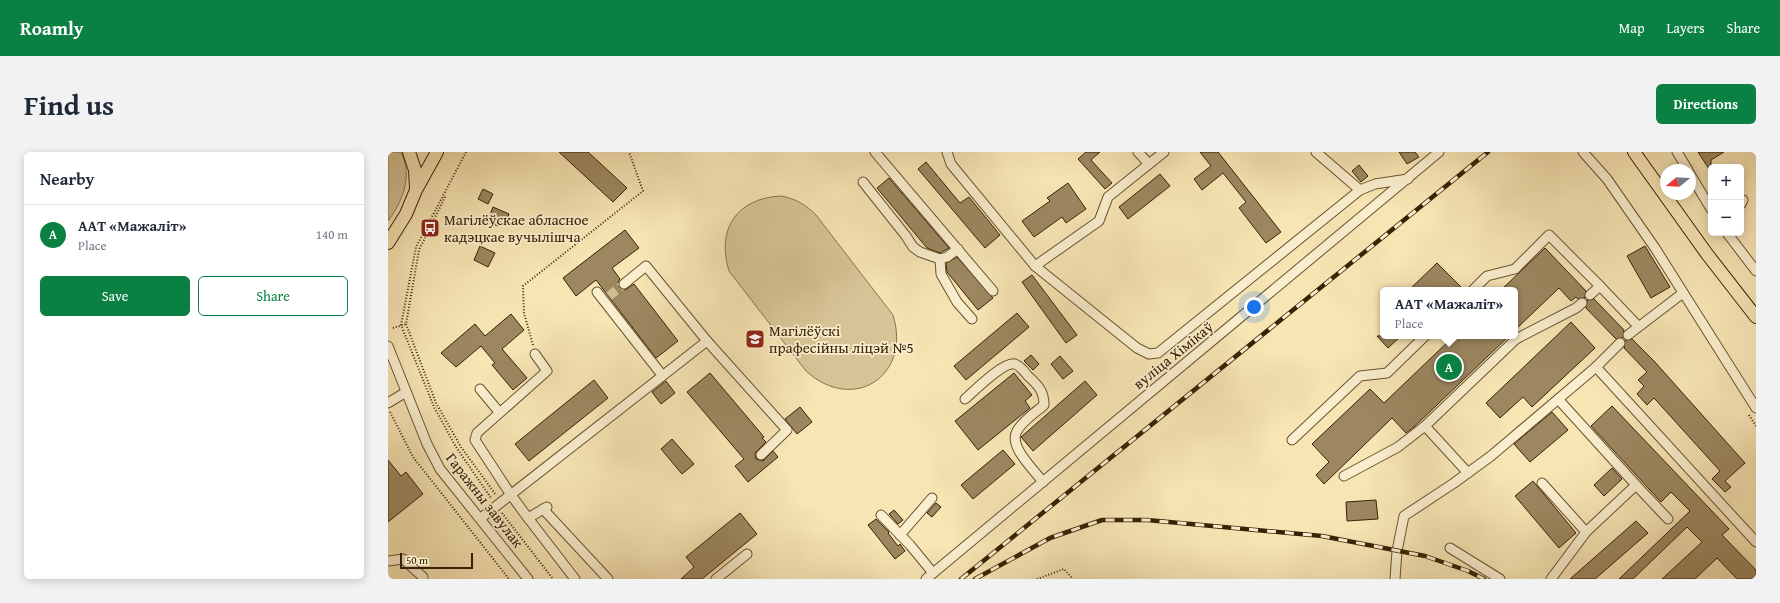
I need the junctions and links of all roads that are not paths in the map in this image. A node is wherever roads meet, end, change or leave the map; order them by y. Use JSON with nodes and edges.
{"nodes":[{"id":1,"x":409,"y":152,"type":"edge"},
{"id":2,"x":438,"y":152,"type":"edge"},
{"id":3,"x":875,"y":152,"type":"edge"},
{"id":4,"x":947,"y":152,"type":"edge"},
{"id":5,"x":1138,"y":152,"type":"edge"},
{"id":6,"x":1164,"y":152,"type":"edge"},
{"id":7,"x":1316,"y":152,"type":"edge"},
{"id":8,"x":1439,"y":152,"type":"edge"},
{"id":9,"x":1583,"y":152,"type":"edge"},
{"id":10,"x":1634,"y":152,"type":"edge"},
{"id":11,"x":1677,"y":152,"type":"edge"},
{"id":12,"x":1150,"y":164,"type":"junction"},
{"id":13,"x":1684,"y":164,"type":"edge"},
{"id":14,"x":1409,"y":178,"type":"junction"},
{"id":15,"x":863,"y":182,"type":"dead end"},
{"id":16,"x":1696,"y":184,"type":"edge"},
{"id":17,"x":416,"y":190,"type":"junction"},
{"id":18,"x":1360,"y":190,"type":"junction"},
{"id":19,"x":1708,"y":204,"type":"edge"},
{"id":20,"x":1730,"y":236,"type":"edge"},
{"id":21,"x":388,"y":243,"type":"edge"},
{"id":22,"x":958,"y":250,"type":"junction"},
{"id":23,"x":940,"y":259,"type":"junction"},
{"id":24,"x":1035,"y":266,"type":"junction"},
{"id":25,"x":1756,"y":271,"type":"edge"},
{"id":26,"x":624,"y":284,"type":"tunnel mouth"},
{"id":27,"x":1600,"y":286,"type":"junction"},
{"id":28,"x":1475,"y":287,"type":"edge"},
{"id":29,"x":993,"y":291,"type":"dead end"},
{"id":30,"x":597,"y":292,"type":"dead end"},
{"id":31,"x":1683,"y":293,"type":"junction"},
{"id":32,"x":1590,"y":295,"type":"dead end"},
{"id":33,"x":1582,"y":303,"type":"dead end"},
{"id":34,"x":1756,"y":317,"type":"edge"},
{"id":35,"x":972,"y":319,"type":"dead end"},
{"id":36,"x":1638,"y":326,"type":"junction"},
{"id":37,"x":1628,"y":335,"type":"dead end"},
{"id":38,"x":1518,"y":338,"type":"edge"},
{"id":39,"x":1422,"y":339,"type":"edge"},
{"id":40,"x":1516,"y":339,"type":"edge"},
{"id":41,"x":707,"y":341,"type":"junction"},
{"id":42,"x":1620,"y":343,"type":"dead end"},
{"id":43,"x":388,"y":346,"type":"edge"},
{"id":44,"x":535,"y":354,"type":"road end"},
{"id":45,"x":1596,"y":367,"type":"junction"},
{"id":46,"x":662,"y":375,"type":"junction"},
{"id":47,"x":480,"y":389,"type":"dead end"},
{"id":48,"x":406,"y":392,"type":"junction"},
{"id":49,"x":1746,"y":393,"type":"junction"},
{"id":50,"x":1756,"y":396,"type":"edge"},
{"id":51,"x":965,"y":399,"type":"dead end"},
{"id":52,"x":1558,"y":399,"type":"junction"},
{"id":53,"x":388,"y":403,"type":"edge"},
{"id":54,"x":1752,"y":410,"type":"edge"},
{"id":55,"x":499,"y":412,"type":"junction"},
{"id":56,"x":1425,"y":426,"type":"junction"},
{"id":57,"x":1292,"y":440,"type":"dead end"},
{"id":58,"x":761,"y":455,"type":"dead end"},
{"id":59,"x":1468,"y":473,"type":"junction"},
{"id":60,"x":1344,"y":476,"type":"dead end"},
{"id":61,"x":1043,"y":482,"type":"junction"},
{"id":62,"x":1542,"y":484,"type":"dead end"},
{"id":63,"x":1636,"y":485,"type":"junction"},
{"id":64,"x":511,"y":495,"type":"junction"},
{"id":65,"x":932,"y":498,"type":"dead end"},
{"id":66,"x":881,"y":515,"type":"dead end"},
{"id":67,"x":481,"y":518,"type":"junction"},
{"id":68,"x":528,"y":518,"type":"junction"},
{"id":69,"x":1668,"y":519,"type":"dead end"},
{"id":70,"x":1586,"y":532,"type":"junction"},
{"id":71,"x":900,"y":535,"type":"junction"},
{"id":72,"x":1756,"y":542,"type":"edge"},
{"id":73,"x":1450,"y":548,"type":"dead end"},
{"id":74,"x":747,"y":554,"type":"dead end"},
{"id":75,"x":388,"y":561,"type":"edge"},
{"id":76,"x":929,"y":576,"type":"edge"},
{"id":77,"x":423,"y":577,"type":"dead end"},
{"id":78,"x":528,"y":579,"type":"edge"},
{"id":79,"x":575,"y":579,"type":"edge"},
{"id":80,"x":608,"y":579,"type":"edge"},
{"id":81,"x":716,"y":579,"type":"edge"},
{"id":82,"x":1395,"y":579,"type":"edge"},
{"id":83,"x":1500,"y":579,"type":"edge"},
{"id":84,"x":1551,"y":579,"type":"edge"}],
"edges":[{"from":1,"to":17,"type":"main road"},
{"from":2,"to":17,"type":"main road"},
{"from":3,"to":22,"type":"street"},
{"from":4,"to":24,"type":"street"},
{"from":5,"to":12,"type":"street"},
{"from":6,"to":12,"type":"street"},
{"from":7,"to":18,"type":"street"},
{"from":8,"to":14,"type":"street","name":"вуліца Хімікаў"},
{"from":9,"to":31,"type":"street"},
{"from":10,"to":34,"type":"main road"},
{"from":11,"to":13,"type":"street"},
{"from":12,"to":24,"type":"street"},
{"from":14,"to":18,"type":"street"},
{"from":14,"to":61,"type":"street","name":"вуліца Хімікаў"},
{"from":15,"to":23,"type":"street"},
{"from":16,"to":19,"type":"street"},
{"from":17,"to":21,"type":"main road"},
{"from":18,"to":24,"type":"street"},
{"from":20,"to":25,"type":"street"},
{"from":22,"to":23,"type":"street"},
{"from":22,"to":29,"type":"street"},
{"from":23,"to":35,"type":"street"},
{"from":26,"to":41,"type":"street"},
{"from":27,"to":28,"type":"street"},
{"from":27,"to":32,"type":"street"},
{"from":27,"to":36,"type":"street"},
{"from":30,"to":46,"type":"street"},
{"from":31,"to":36,"type":"street"},
{"from":31,"to":49,"type":"street"},
{"from":33,"to":38,"type":"street"},
{"from":36,"to":37,"type":"street"},
{"from":39,"to":57,"type":"street"},
{"from":40,"to":56,"type":"street"},
{"from":41,"to":46,"type":"street"},
{"from":41,"to":58,"type":"street"},
{"from":42,"to":45,"type":"street"},
{"from":43,"to":48,"type":"street","name":"Гаражны завулак"},
{"from":44,"to":55,"type":"street"},
{"from":45,"to":52,"type":"street"},
{"from":45,"to":72,"type":"street"},
{"from":46,"to":64,"type":"street"},
{"from":47,"to":55,"type":"street"},
{"from":48,"to":53,"type":"street"},
{"from":48,"to":67,"type":"street","name":"Гаражны завулак"},
{"from":49,"to":50,"type":"street"},
{"from":49,"to":54,"type":"street"},
{"from":51,"to":61,"type":"street"},
{"from":52,"to":59,"type":"street"},
{"from":52,"to":63,"type":"street"},
{"from":55,"to":64,"type":"street"},
{"from":56,"to":59,"type":"street"},
{"from":56,"to":60,"type":"street"},
{"from":59,"to":82,"type":"street"},
{"from":61,"to":76,"type":"street","name":"вуліца Хімікаў"},
{"from":62,"to":70,"type":"street"},
{"from":63,"to":69,"type":"street"},
{"from":63,"to":70,"type":"street"},
{"from":64,"to":67,"type":"street"},
{"from":64,"to":68,"type":"street"},
{"from":65,"to":71,"type":"street"},
{"from":66,"to":71,"type":"street"},
{"from":67,"to":78,"type":"street","name":"Гаражны завулак"},
{"from":68,"to":79,"type":"street"},
{"from":68,"to":80,"type":"street"},
{"from":70,"to":84,"type":"street"},
{"from":71,"to":76,"type":"street"},
{"from":73,"to":83,"type":"street"},
{"from":74,"to":81,"type":"street"},
{"from":75,"to":77,"type":"street"}]}
